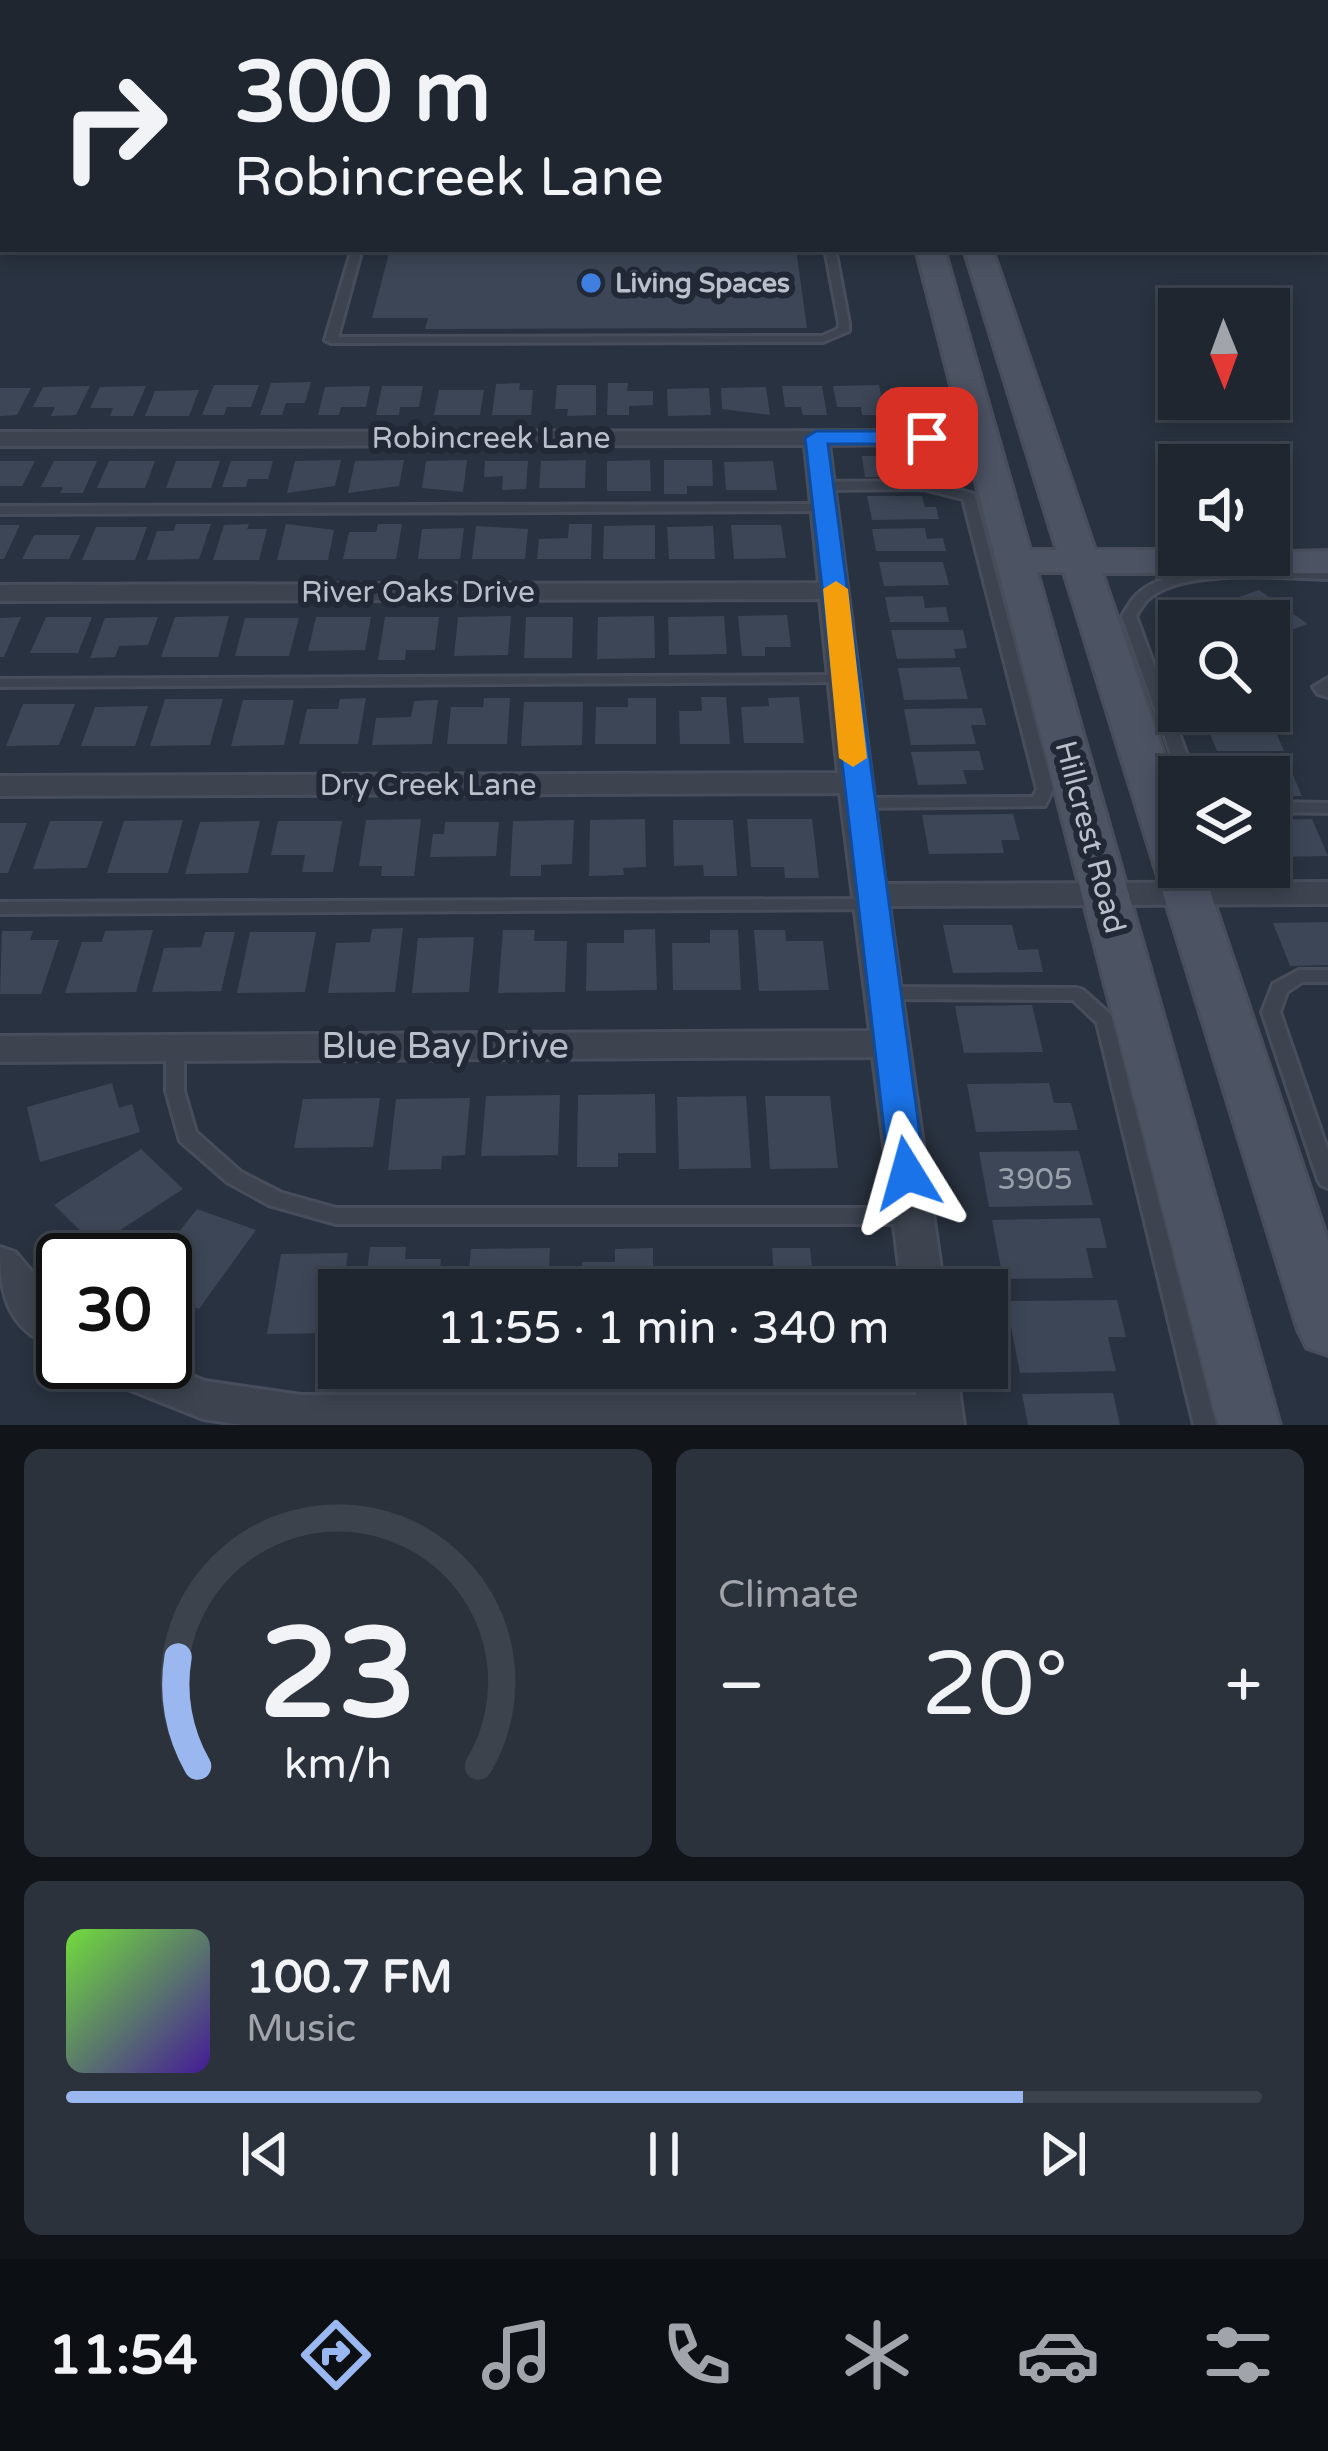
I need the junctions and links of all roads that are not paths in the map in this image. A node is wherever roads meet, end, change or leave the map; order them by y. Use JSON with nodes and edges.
{"nodes":[{"id":1,"x":356,"y":252,"type":"edge"},
{"id":2,"x":831,"y":252,"type":"edge"},
{"id":3,"x":931,"y":252,"type":"edge"},
{"id":4,"x":979,"y":252,"type":"edge"},
{"id":5,"x":816,"y":438,"type":"junction"},
{"id":6,"x":981,"y":438,"type":"junction"},
{"id":7,"x":0,"y":439,"type":"edge"},
{"id":8,"x":824,"y":497,"type":"junction"},
{"id":9,"x":0,"y":510,"type":"edge"},
{"id":10,"x":1158,"y":536,"type":"edge"},
{"id":11,"x":1290,"y":540,"type":"edge"},
{"id":12,"x":1011,"y":548,"type":"junction"},
{"id":13,"x":1074,"y":548,"type":"junction"},
{"id":14,"x":1328,"y":548,"type":"edge"},
{"id":15,"x":1328,"y":562,"type":"edge"},
{"id":16,"x":1328,"y":575,"type":"edge"},
{"id":17,"x":836,"y":591,"type":"junction"},
{"id":18,"x":0,"y":593,"type":"edge"},
{"id":19,"x":845,"y":680,"type":"junction"},
{"id":20,"x":0,"y":683,"type":"edge"},
{"id":21,"x":1179,"y":756,"type":"edge"},
{"id":22,"x":0,"y":787,"type":"edge"},
{"id":23,"x":856,"y":793,"type":"junction"},
{"id":24,"x":1158,"y":802,"type":"edge"},
{"id":25,"x":1290,"y":808,"type":"edge"},
{"id":26,"x":1328,"y":808,"type":"edge"},
{"id":27,"x":1158,"y":881,"type":"edge"},
{"id":28,"x":1186,"y":888,"type":"edge"},
{"id":29,"x":1287,"y":888,"type":"edge"},
{"id":30,"x":1328,"y":893,"type":"edge"},
{"id":31,"x":1106,"y":894,"type":"junction"},
{"id":32,"x":870,"y":900,"type":"junction"},
{"id":33,"x":0,"y":908,"type":"edge"},
{"id":34,"x":1328,"y":976,"type":"edge"},
{"id":35,"x":882,"y":993,"type":"junction"},
{"id":36,"x":889,"y":1044,"type":"junction"},
{"id":37,"x":175,"y":1048,"type":"junction"},
{"id":38,"x":0,"y":1049,"type":"edge"},
{"id":39,"x":1328,"y":1180,"type":"edge"},
{"id":40,"x":913,"y":1216,"type":"junction"},
{"id":41,"x":0,"y":1264,"type":"edge"},
{"id":42,"x":920,"y":1269,"type":"edge"},
{"id":43,"x":36,"y":1311,"type":"edge"},
{"id":44,"x":1328,"y":1330,"type":"edge"},
{"id":45,"x":176,"y":1389,"type":"edge"},
{"id":46,"x":937,"y":1389,"type":"edge"},
{"id":47,"x":941,"y":1420,"type":"edge"},
{"id":48,"x":1205,"y":1425,"type":"edge"},
{"id":49,"x":1249,"y":1425,"type":"edge"}],
"edges":[{"from":1,"to":2,"type":"lane"},
{"from":3,"to":6,"type":"main road","name":"Hillcrest Road"},
{"from":4,"to":13,"type":"main road"},
{"from":5,"to":6,"type":"street","name":"Robincreek Lane"},
{"from":5,"to":7,"type":"street","name":"Robincreek Lane"},
{"from":5,"to":8,"type":"street"},
{"from":6,"to":12,"type":"main road","name":"Hillcrest Road"},
{"from":8,"to":9,"type":"lane"},
{"from":8,"to":17,"type":"street"},
{"from":8,"to":23,"type":"lane"},
{"from":10,"to":13,"type":"main road"},
{"from":11,"to":14,"type":"main road"},
{"from":12,"to":13,"type":"main road"},
{"from":12,"to":31,"type":"main road","name":"Hillcrest Road"},
{"from":13,"to":15,"type":"main road"},
{"from":13,"to":24,"type":"main road"},
{"from":16,"to":21,"type":"lane"},
{"from":17,"to":18,"type":"street","name":"River Oaks Drive"},
{"from":17,"to":19,"type":"street"},
{"from":19,"to":20,"type":"lane"},
{"from":19,"to":23,"type":"street"},
{"from":22,"to":23,"type":"street","name":"Dry Creek Lane"},
{"from":23,"to":32,"type":"street"},
{"from":25,"to":26,"type":"lane"},
{"from":27,"to":31,"type":"street"},
{"from":28,"to":44,"type":"main road"},
{"from":29,"to":30,"type":"street"},
{"from":31,"to":32,"type":"street"},
{"from":31,"to":49,"type":"main road","name":"Hillcrest Road"},
{"from":32,"to":33,"type":"lane"},
{"from":32,"to":35,"type":"street"},
{"from":34,"to":39,"type":"lane"},
{"from":35,"to":36,"type":"street"},
{"from":35,"to":48,"type":"lane"},
{"from":36,"to":37,"type":"street","name":"Blue Bay Drive"},
{"from":36,"to":40,"type":"street"},
{"from":37,"to":38,"type":"street","name":"Blue Bay Drive"},
{"from":37,"to":40,"type":"lane"},
{"from":40,"to":42,"type":"street"},
{"from":41,"to":43,"type":"street"},
{"from":45,"to":47,"type":"street"},
{"from":46,"to":47,"type":"street"}]}
